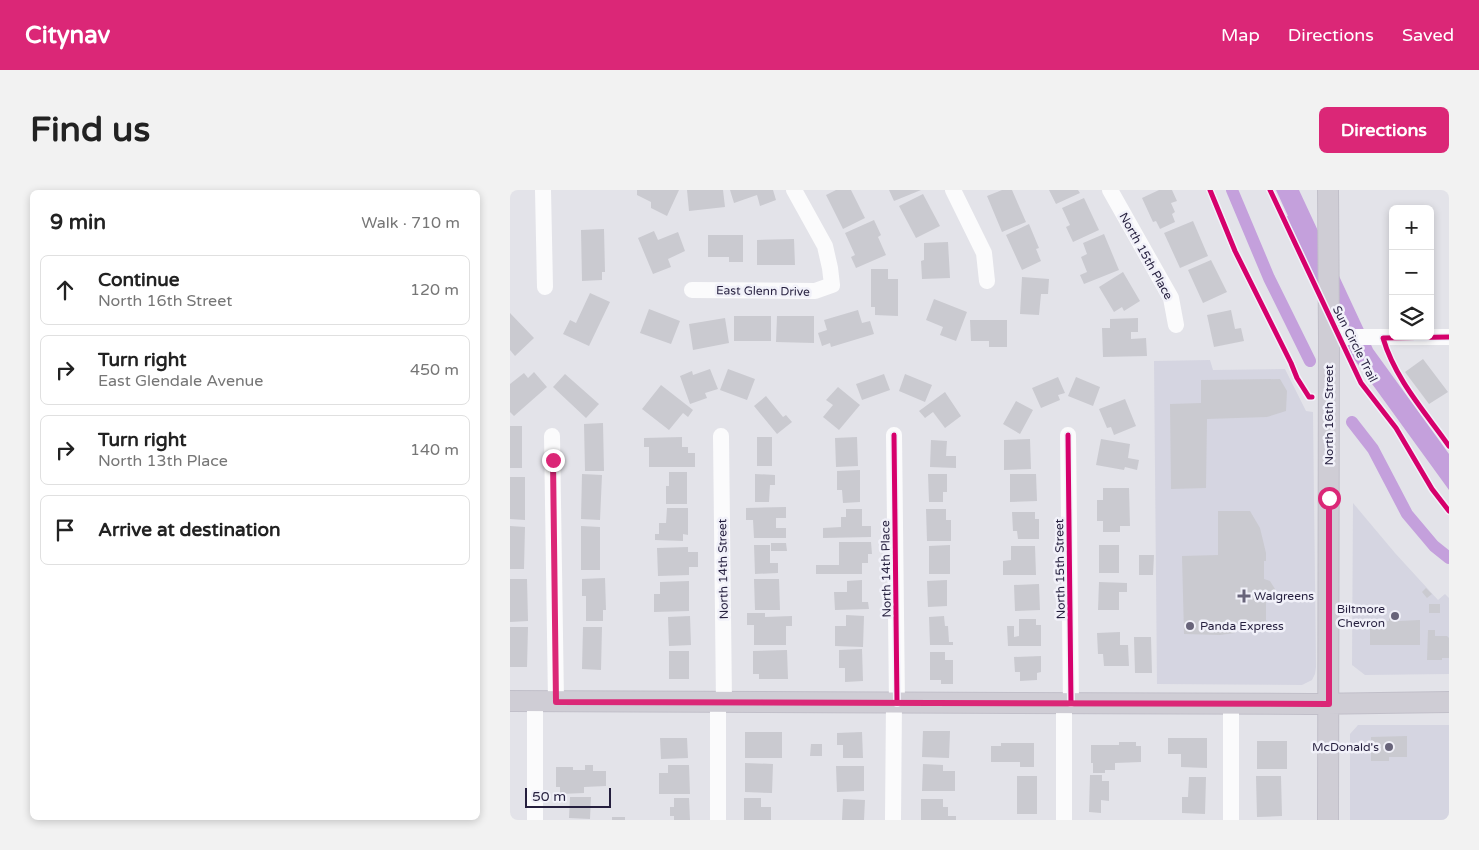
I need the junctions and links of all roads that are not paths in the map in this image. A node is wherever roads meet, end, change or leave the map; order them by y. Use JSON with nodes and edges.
{"nodes":[{"id":1,"x":543,"y":190,"type":"edge"},
{"id":2,"x":794,"y":190,"type":"edge"},
{"id":3,"x":952,"y":190,"type":"edge"},
{"id":4,"x":1110,"y":190,"type":"edge"},
{"id":5,"x":1328,"y":190,"type":"edge"},
{"id":6,"x":987,"y":281,"type":"dead end"},
{"id":7,"x":545,"y":287,"type":"dead end"},
{"id":8,"x":692,"y":290,"type":"dead end"},
{"id":9,"x":1176,"y":325,"type":"dead end"},
{"id":10,"x":1449,"y":337,"type":"edge"},
{"id":11,"x":1329,"y":342,"type":"junction"},
{"id":12,"x":1068,"y":434,"type":"dead end"},
{"id":13,"x":894,"y":435,"type":"dead end"},
{"id":14,"x":552,"y":436,"type":"dead end"},
{"id":15,"x":722,"y":436,"type":"dead end"},
{"id":16,"x":510,"y":702,"type":"edge"},
{"id":17,"x":535,"y":702,"type":"junction"},
{"id":18,"x":556,"y":702,"type":"junction"},
{"id":19,"x":1449,"y":702,"type":"edge"},
{"id":20,"x":721,"y":703,"type":"junction"},
{"id":21,"x":896,"y":703,"type":"junction"},
{"id":22,"x":1068,"y":703,"type":"junction"},
{"id":23,"x":1231,"y":704,"type":"junction"},
{"id":24,"x":1329,"y":704,"type":"junction"},
{"id":25,"x":535,"y":820,"type":"edge"},
{"id":26,"x":718,"y":820,"type":"edge"},
{"id":27,"x":893,"y":820,"type":"edge"},
{"id":28,"x":1064,"y":820,"type":"edge"},
{"id":29,"x":1231,"y":820,"type":"edge"},
{"id":30,"x":1328,"y":820,"type":"edge"}],
"edges":[{"from":1,"to":7,"type":"street"},
{"from":2,"to":8,"type":"street","name":"East Glenn Drive"},
{"from":3,"to":6,"type":"street"},
{"from":4,"to":9,"type":"street","name":"North 15th Place"},
{"from":5,"to":11,"type":"main road","name":"North 16th Street"},
{"from":10,"to":11,"type":"street"},
{"from":11,"to":24,"type":"main road","name":"North 16th Street"},
{"from":12,"to":22,"type":"street","name":"North 15th Street"},
{"from":13,"to":21,"type":"street","name":"North 14th Place"},
{"from":14,"to":18,"type":"street"},
{"from":15,"to":20,"type":"street","name":"North 14th Street"},
{"from":16,"to":17,"type":"main road"},
{"from":17,"to":18,"type":"main road"},
{"from":17,"to":25,"type":"street"},
{"from":18,"to":20,"type":"main road"},
{"from":19,"to":24,"type":"main road"},
{"from":20,"to":21,"type":"main road"},
{"from":20,"to":26,"type":"street","name":"North 14th Street"},
{"from":21,"to":22,"type":"main road"},
{"from":21,"to":27,"type":"street","name":"North 14th Place"},
{"from":22,"to":23,"type":"main road"},
{"from":22,"to":28,"type":"street","name":"North 15th Street"},
{"from":23,"to":24,"type":"main road"},
{"from":23,"to":29,"type":"street"},
{"from":24,"to":30,"type":"main road","name":"North 16th Street"}]}
